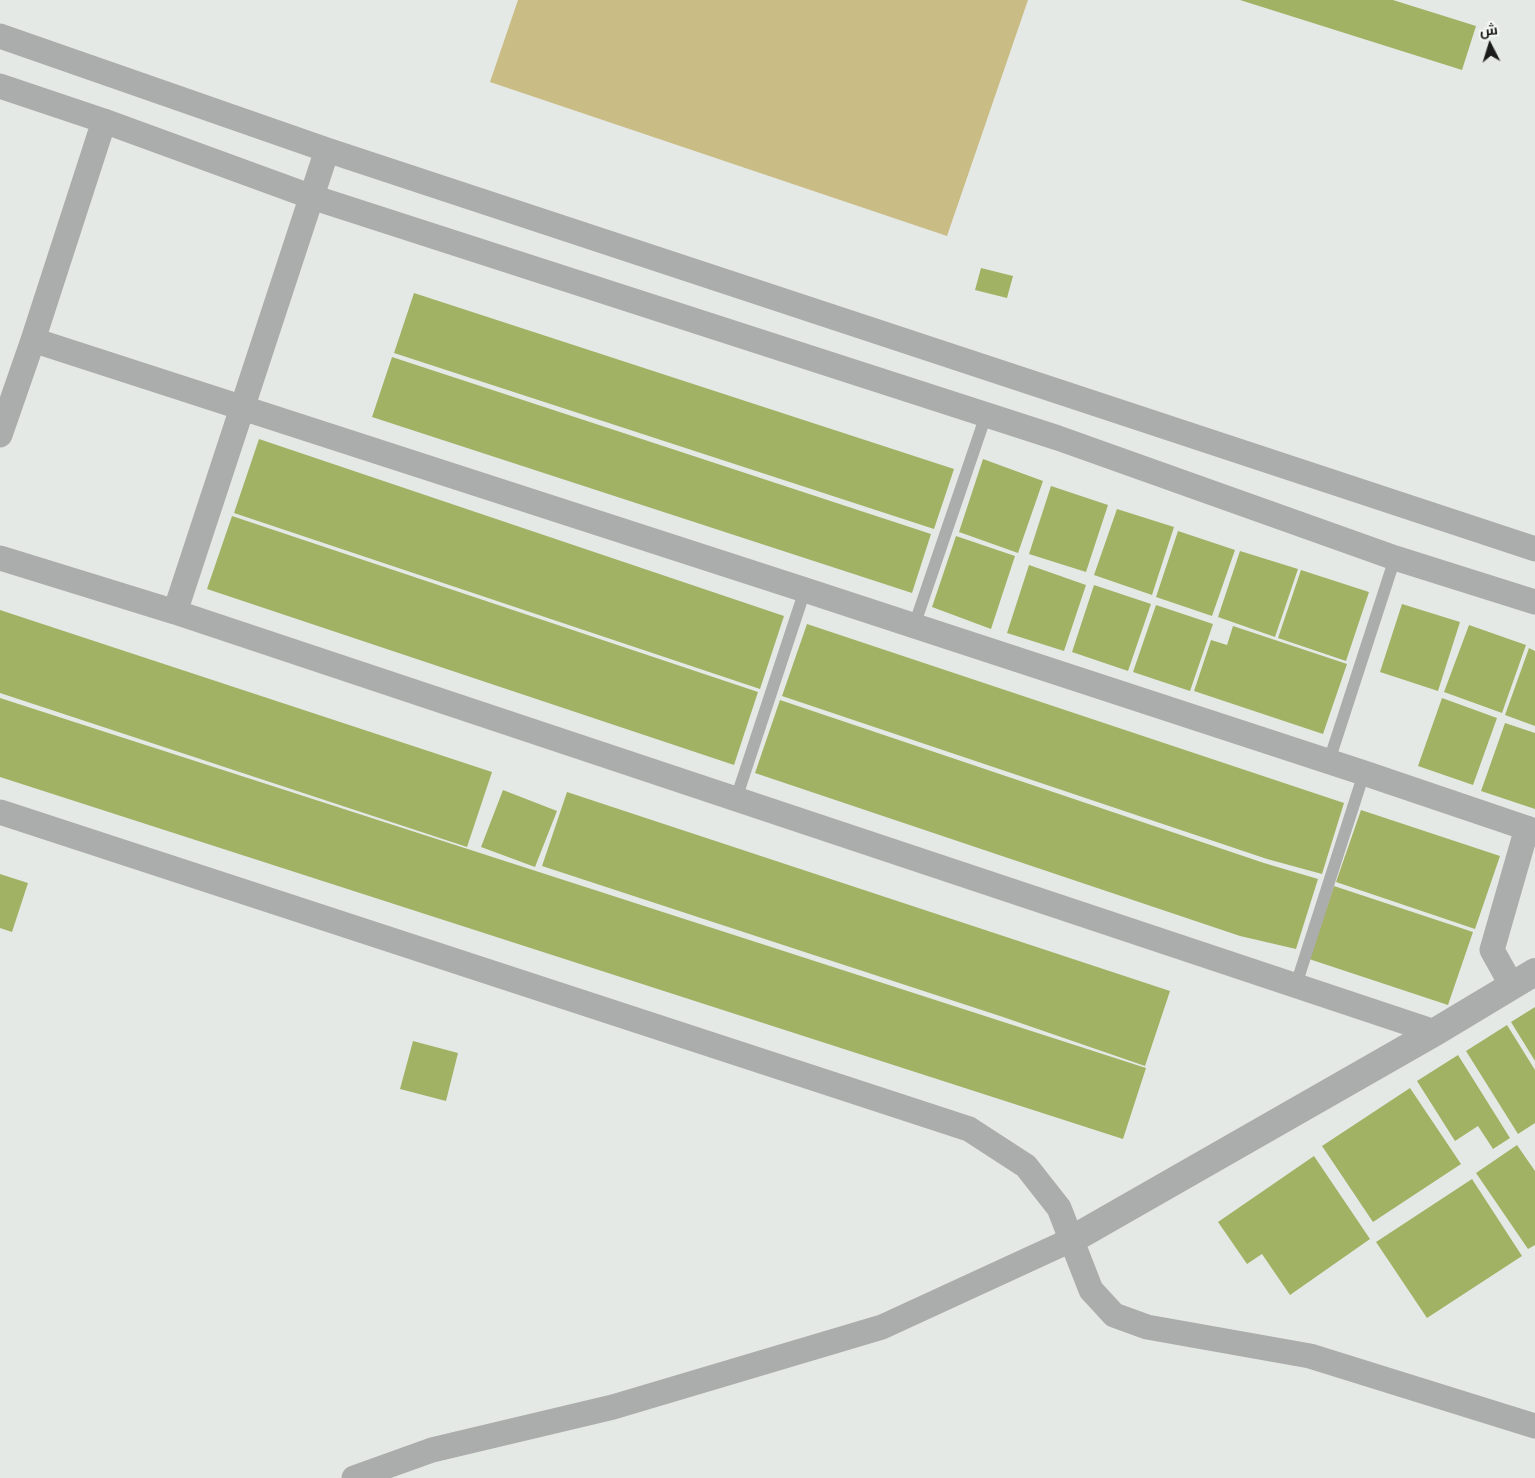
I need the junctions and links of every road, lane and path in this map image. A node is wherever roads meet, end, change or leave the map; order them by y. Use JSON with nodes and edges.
{"nodes":[{"id":1,"x":0,"y":36,"type":"edge"},
{"id":2,"x":0,"y":86,"type":"edge"},
{"id":3,"x":104,"y":121,"type":"junction"},
{"id":4,"x":327,"y":150,"type":"junction"},
{"id":5,"x":312,"y":197,"type":"junction"},
{"id":6,"x":33,"y":340,"type":"junction"},
{"id":7,"x":242,"y":408,"type":"junction"},
{"id":8,"x":986,"y":414,"type":"junction"},
{"id":9,"x":0,"y":434,"type":"edge"},
{"id":10,"x":1535,"y":549,"type":"edge"},
{"id":11,"x":0,"y":558,"type":"edge"},
{"id":12,"x":1395,"y":558,"type":"junction"},
{"id":13,"x":805,"y":590,"type":"junction"},
{"id":14,"x":1535,"y":602,"type":"edge"},
{"id":15,"x":176,"y":612,"type":"junction"},
{"id":16,"x":914,"y":626,"type":"junction"},
{"id":17,"x":1329,"y":761,"type":"junction"},
{"id":18,"x":1364,"y":773,"type":"junction"},
{"id":19,"x":736,"y":798,"type":"junction"},
{"id":20,"x":0,"y":812,"type":"edge"},
{"id":21,"x":1531,"y":830,"type":"edge"},
{"id":22,"x":1535,"y":972,"type":"edge"},
{"id":23,"x":1296,"y":985,"type":"junction"},
{"id":24,"x":1512,"y":986,"type":"junction"},
{"id":25,"x":1435,"y":1032,"type":"junction"},
{"id":26,"x":1071,"y":1240,"type":"junction"},
{"id":27,"x":1535,"y":1426,"type":"edge"},
{"id":28,"x":354,"y":1478,"type":"edge"}],
"edges":[{"from":1,"to":4,"type":"street"},
{"from":2,"to":3,"type":"street"},
{"from":3,"to":5,"type":"street"},
{"from":3,"to":6,"type":"street"},
{"from":4,"to":5,"type":"street"},
{"from":4,"to":10,"type":"street"},
{"from":5,"to":7,"type":"street"},
{"from":5,"to":8,"type":"street"},
{"from":6,"to":7,"type":"street"},
{"from":6,"to":9,"type":"street"},
{"from":7,"to":13,"type":"street"},
{"from":7,"to":15,"type":"street"},
{"from":8,"to":12,"type":"street"},
{"from":8,"to":16,"type":"lane"},
{"from":11,"to":15,"type":"street"},
{"from":12,"to":14,"type":"street"},
{"from":12,"to":17,"type":"lane"},
{"from":13,"to":16,"type":"street"},
{"from":13,"to":19,"type":"lane"},
{"from":15,"to":19,"type":"street"},
{"from":16,"to":17,"type":"street"},
{"from":17,"to":18,"type":"street"},
{"from":18,"to":21,"type":"street"},
{"from":18,"to":23,"type":"lane"},
{"from":19,"to":23,"type":"street"},
{"from":20,"to":26,"type":"street"},
{"from":21,"to":24,"type":"street"},
{"from":22,"to":24,"type":"street"},
{"from":23,"to":25,"type":"street"},
{"from":24,"to":25,"type":"street"},
{"from":25,"to":26,"type":"street"},
{"from":26,"to":27,"type":"street"},
{"from":26,"to":28,"type":"street"}]}
